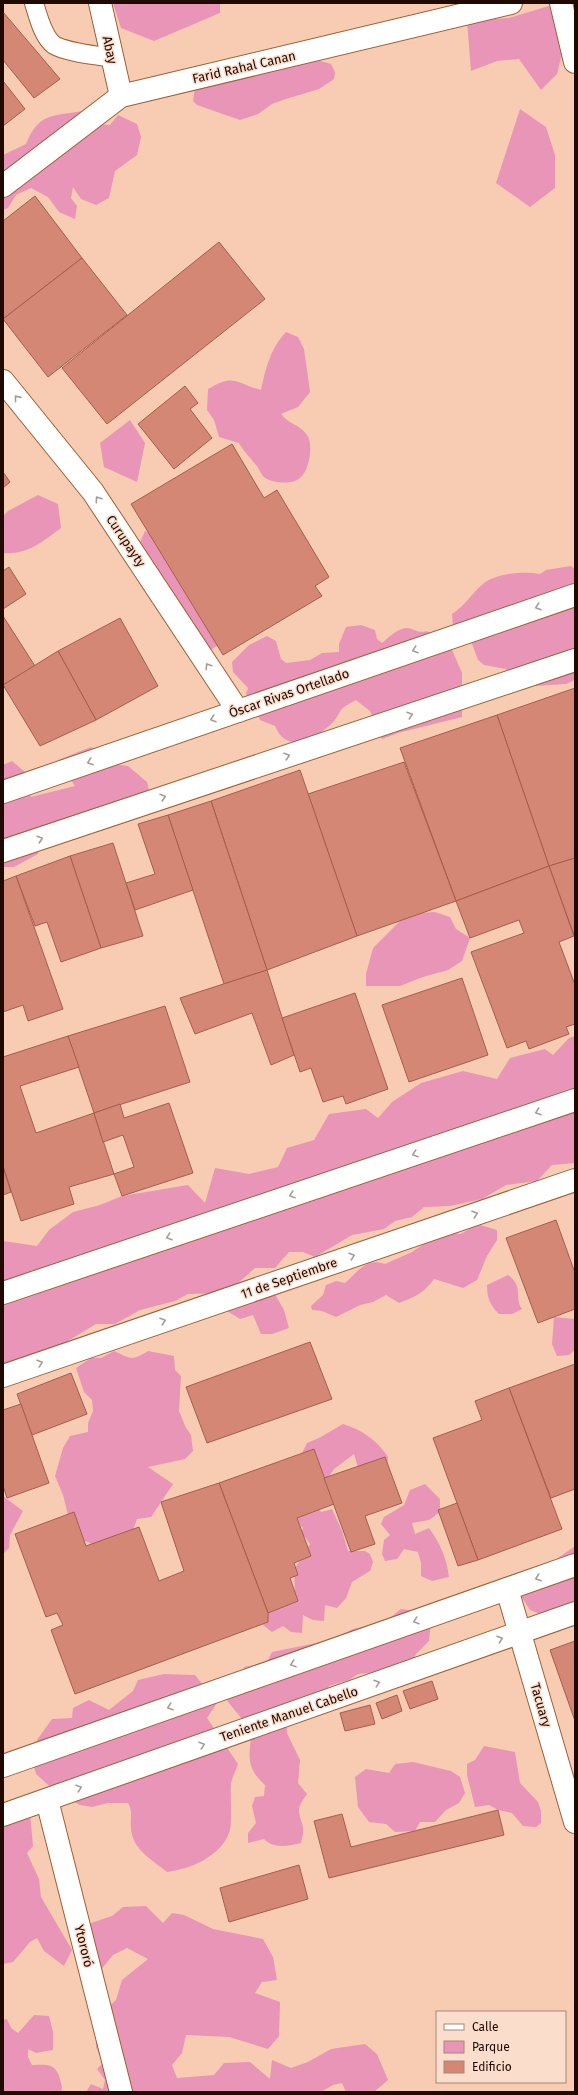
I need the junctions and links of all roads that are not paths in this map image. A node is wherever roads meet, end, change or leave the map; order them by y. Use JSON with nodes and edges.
{"nodes":[{"id":1,"x":34,"y":3,"type":"edge"},
{"id":2,"x":100,"y":3,"type":"edge"},
{"id":3,"x":511,"y":3,"type":"edge"},
{"id":4,"x":561,"y":3,"type":"edge"},
{"id":5,"x":112,"y":58,"type":"junction"},
{"id":6,"x":575,"y":62,"type":"edge"},
{"id":7,"x":121,"y":96,"type":"junction"},
{"id":8,"x":3,"y":186,"type":"edge"},
{"id":9,"x":3,"y":381,"type":"edge"},
{"id":10,"x":575,"y":595,"type":"edge"},
{"id":11,"x":575,"y":660,"type":"edge"},
{"id":12,"x":238,"y":711,"type":"junction"},
{"id":13,"x":3,"y":792,"type":"edge"},
{"id":14,"x":3,"y":851,"type":"edge"},
{"id":15,"x":575,"y":1100,"type":"edge"},
{"id":16,"x":575,"y":1180,"type":"edge"},
{"id":17,"x":3,"y":1293,"type":"edge"},
{"id":18,"x":3,"y":1376,"type":"edge"},
{"id":19,"x":575,"y":1565,"type":"edge"},
{"id":20,"x":507,"y":1589,"type":"junction"},
{"id":21,"x":575,"y":1613,"type":"edge"},
{"id":22,"x":520,"y":1632,"type":"junction"},
{"id":23,"x":3,"y":1766,"type":"edge"},
{"id":24,"x":47,"y":1800,"type":"junction"},
{"id":25,"x":3,"y":1815,"type":"edge"},
{"id":26,"x":575,"y":1822,"type":"edge"},
{"id":27,"x":121,"y":2092,"type":"edge"}],
"edges":[{"from":1,"to":5,"type":"lane"},
{"from":2,"to":5,"type":"street","name":"Abay"},
{"from":3,"to":7,"type":"street","name":"Farid Rahal Canan"},
{"from":4,"to":6,"type":"street"},
{"from":5,"to":7,"type":"street","name":"Abay"},
{"from":7,"to":8,"type":"street","name":"Farid Rahal Canan"},
{"from":12,"to":9,"type":"street","name":"Curupayty","one_way":true},
{"from":10,"to":12,"type":"street","name":"Óscar Rivas Ortellado","one_way":true},
{"from":14,"to":11,"type":"street","one_way":true},
{"from":12,"to":13,"type":"street","name":"Óscar Rivas Ortellado","one_way":true},
{"from":15,"to":17,"type":"street","one_way":true},
{"from":18,"to":16,"type":"street","name":"11 de Septiembre","one_way":true},
{"from":19,"to":20,"type":"street","one_way":true},
{"from":20,"to":22,"type":"street","name":"Tacuary"},
{"from":20,"to":23,"type":"street","one_way":true},
{"from":21,"to":22,"type":"street","name":"Teniente Manuel Cabello"},
{"from":24,"to":22,"type":"street","name":"Teniente Manuel Cabello","one_way":true},
{"from":22,"to":26,"type":"street","name":"Tacuary"},
{"from":24,"to":25,"type":"street","name":"Teniente Manuel Cabello"},
{"from":24,"to":27,"type":"street","name":"Ytororó"}]}
